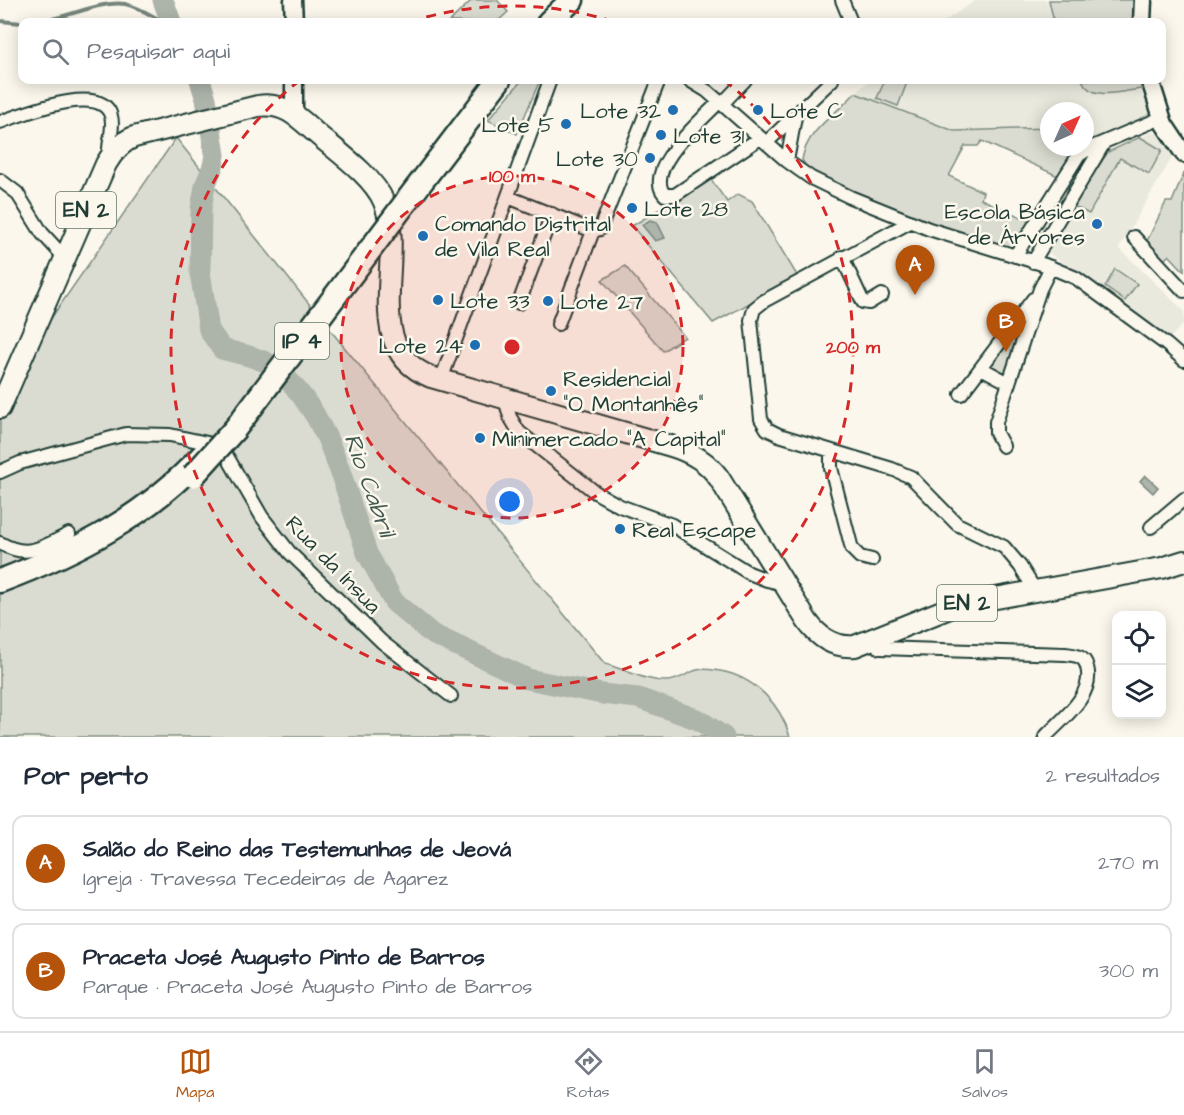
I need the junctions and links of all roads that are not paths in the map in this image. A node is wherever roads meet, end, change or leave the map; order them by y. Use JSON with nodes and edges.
{"nodes":[{"id":1,"x":293,"y":0,"type":"edge"},
{"id":2,"x":562,"y":0,"type":"edge"},
{"id":3,"x":572,"y":0,"type":"edge"},
{"id":4,"x":842,"y":0,"type":"edge"},
{"id":5,"x":1143,"y":0,"type":"edge"},
{"id":6,"x":294,"y":18,"type":"edge"},
{"id":7,"x":545,"y":18,"type":"edge"},
{"id":8,"x":553,"y":18,"type":"edge"},
{"id":9,"x":849,"y":18,"type":"edge"},
{"id":10,"x":1142,"y":18,"type":"edge"},
{"id":11,"x":294,"y":84,"type":"edge"},
{"id":12,"x":489,"y":84,"type":"edge"},
{"id":13,"x":496,"y":84,"type":"edge"},
{"id":14,"x":548,"y":84,"type":"edge"},
{"id":15,"x":657,"y":84,"type":"edge"},
{"id":16,"x":694,"y":84,"type":"edge"},
{"id":17,"x":741,"y":84,"type":"edge"},
{"id":18,"x":828,"y":84,"type":"edge"},
{"id":19,"x":1151,"y":84,"type":"edge"},
{"id":20,"x":720,"y":103,"type":"junction"},
{"id":21,"x":294,"y":113,"type":"junction"},
{"id":22,"x":795,"y":117,"type":"junction"},
{"id":23,"x":1161,"y":118,"type":"junction"},
{"id":24,"x":0,"y":122,"type":"edge"},
{"id":25,"x":763,"y":141,"type":"junction"},
{"id":26,"x":1104,"y":143,"type":"junction"},
{"id":27,"x":1184,"y":153,"type":"edge"},
{"id":28,"x":109,"y":158,"type":"junction"},
{"id":29,"x":790,"y":164,"type":"junction"},
{"id":30,"x":0,"y":180,"type":"edge"},
{"id":31,"x":508,"y":197,"type":"junction"},
{"id":32,"x":404,"y":200,"type":"junction"},
{"id":33,"x":552,"y":214,"type":"junction"},
{"id":34,"x":910,"y":222,"type":"junction"},
{"id":35,"x":594,"y":231,"type":"junction"},
{"id":36,"x":1134,"y":237,"type":"dead end"},
{"id":37,"x":1015,"y":256,"type":"junction"},
{"id":38,"x":842,"y":257,"type":"junction"},
{"id":39,"x":65,"y":258,"type":"junction"},
{"id":40,"x":1033,"y":262,"type":"junction"},
{"id":41,"x":1051,"y":267,"type":"junction"},
{"id":42,"x":1040,"y":290,"type":"junction"},
{"id":43,"x":1184,"y":291,"type":"edge"},
{"id":44,"x":882,"y":295,"type":"dead end"},
{"id":45,"x":519,"y":303,"type":"dead end"},
{"id":46,"x":558,"y":324,"type":"dead end"},
{"id":47,"x":1184,"y":360,"type":"edge"},
{"id":48,"x":981,"y":368,"type":"junction"},
{"id":49,"x":441,"y":380,"type":"junction"},
{"id":50,"x":1009,"y":383,"type":"junction"},
{"id":51,"x":961,"y":394,"type":"dead end"},
{"id":52,"x":505,"y":399,"type":"junction"},
{"id":53,"x":0,"y":408,"type":"edge"},
{"id":54,"x":1003,"y":446,"type":"dead end"},
{"id":55,"x":831,"y":451,"type":"junction"},
{"id":56,"x":0,"y":472,"type":"edge"},
{"id":57,"x":190,"y":474,"type":"junction"},
{"id":58,"x":1184,"y":499,"type":"edge"},
{"id":59,"x":1151,"y":527,"type":"dead end"},
{"id":60,"x":69,"y":534,"type":"dead end"},
{"id":61,"x":0,"y":543,"type":"edge"},
{"id":62,"x":872,"y":560,"type":"dead end"},
{"id":63,"x":1184,"y":561,"type":"edge"},
{"id":64,"x":0,"y":581,"type":"edge"},
{"id":65,"x":784,"y":584,"type":"junction"},
{"id":66,"x":0,"y":590,"type":"edge"},
{"id":67,"x":1035,"y":590,"type":"junction"},
{"id":68,"x":871,"y":640,"type":"junction"},
{"id":69,"x":451,"y":696,"type":"dead end"},
{"id":70,"x":1045,"y":737,"type":"edge"}],
"edges":[{"from":1,"to":6,"type":"street"},
{"from":2,"to":7,"type":"highway"},
{"from":3,"to":8,"type":"highway"},
{"from":4,"to":9,"type":"street"},
{"from":5,"to":10,"type":"street"},
{"from":11,"to":21,"type":"street"},
{"from":12,"to":32,"type":"highway","number":"IP 4"},
{"from":13,"to":32,"type":"highway","number":"IP 4"},
{"from":14,"to":31,"type":"street"},
{"from":15,"to":35,"type":"street"},
{"from":16,"to":20,"type":"street"},
{"from":17,"to":20,"type":"street"},
{"from":18,"to":22,"type":"street"},
{"from":19,"to":23,"type":"street"},
{"from":20,"to":25,"type":"street"},
{"from":20,"to":25,"type":"street"},
{"from":21,"to":28,"type":"main road","number":"EN 2"},
{"from":21,"to":49,"type":"main road","number":"EN 2"},
{"from":22,"to":25,"type":"street"},
{"from":22,"to":29,"type":"street"},
{"from":23,"to":26,"type":"street"},
{"from":23,"to":27,"type":"street"},
{"from":24,"to":28,"type":"street"},
{"from":25,"to":29,"type":"street"},
{"from":26,"to":37,"type":"street"},
{"from":26,"to":40,"type":"street"},
{"from":28,"to":39,"type":"main road","number":"EN 2"},
{"from":29,"to":34,"type":"street"},
{"from":30,"to":39,"type":"street"},
{"from":31,"to":33,"type":"street"},
{"from":31,"to":49,"type":"street"},
{"from":32,"to":57,"type":"highway","number":"IP 4"},
{"from":32,"to":57,"type":"highway","number":"IP 4","bridge":true},
{"from":33,"to":35,"type":"street"},
{"from":33,"to":45,"type":"street"},
{"from":34,"to":37,"type":"street"},
{"from":34,"to":38,"type":"street"},
{"from":35,"to":46,"type":"street"},
{"from":36,"to":43,"type":"street"},
{"from":37,"to":40,"type":"street"},
{"from":38,"to":44,"type":"street"},
{"from":38,"to":55,"type":"street"},
{"from":39,"to":53,"type":"main road","number":"EN 2"},
{"from":40,"to":41,"type":"street"},
{"from":41,"to":42,"type":"street"},
{"from":41,"to":47,"type":"street"},
{"from":42,"to":48,"type":"street"},
{"from":42,"to":50,"type":"street"},
{"from":48,"to":50,"type":"street"},
{"from":48,"to":51,"type":"street"},
{"from":49,"to":52,"type":"main road","number":"EN 2"},
{"from":50,"to":54,"type":"street"},
{"from":52,"to":65,"type":"street"},
{"from":52,"to":65,"type":"main road","number":"EN 2"},
{"from":55,"to":62,"type":"street"},
{"from":55,"to":67,"type":"street"},
{"from":56,"to":69,"type":"street","name":"Rua da Ínsua"},
{"from":57,"to":64,"type":"highway","number":"IP 4"},
{"from":57,"to":66,"type":"highway","number":"IP 4"},
{"from":58,"to":59,"type":"street"},
{"from":60,"to":61,"type":"street"},
{"from":63,"to":67,"type":"main road","number":"EN 2"},
{"from":65,"to":68,"type":"main road","number":"EN 2"},
{"from":67,"to":68,"type":"main road","number":"EN 2"},
{"from":68,"to":70,"type":"street"}]}
